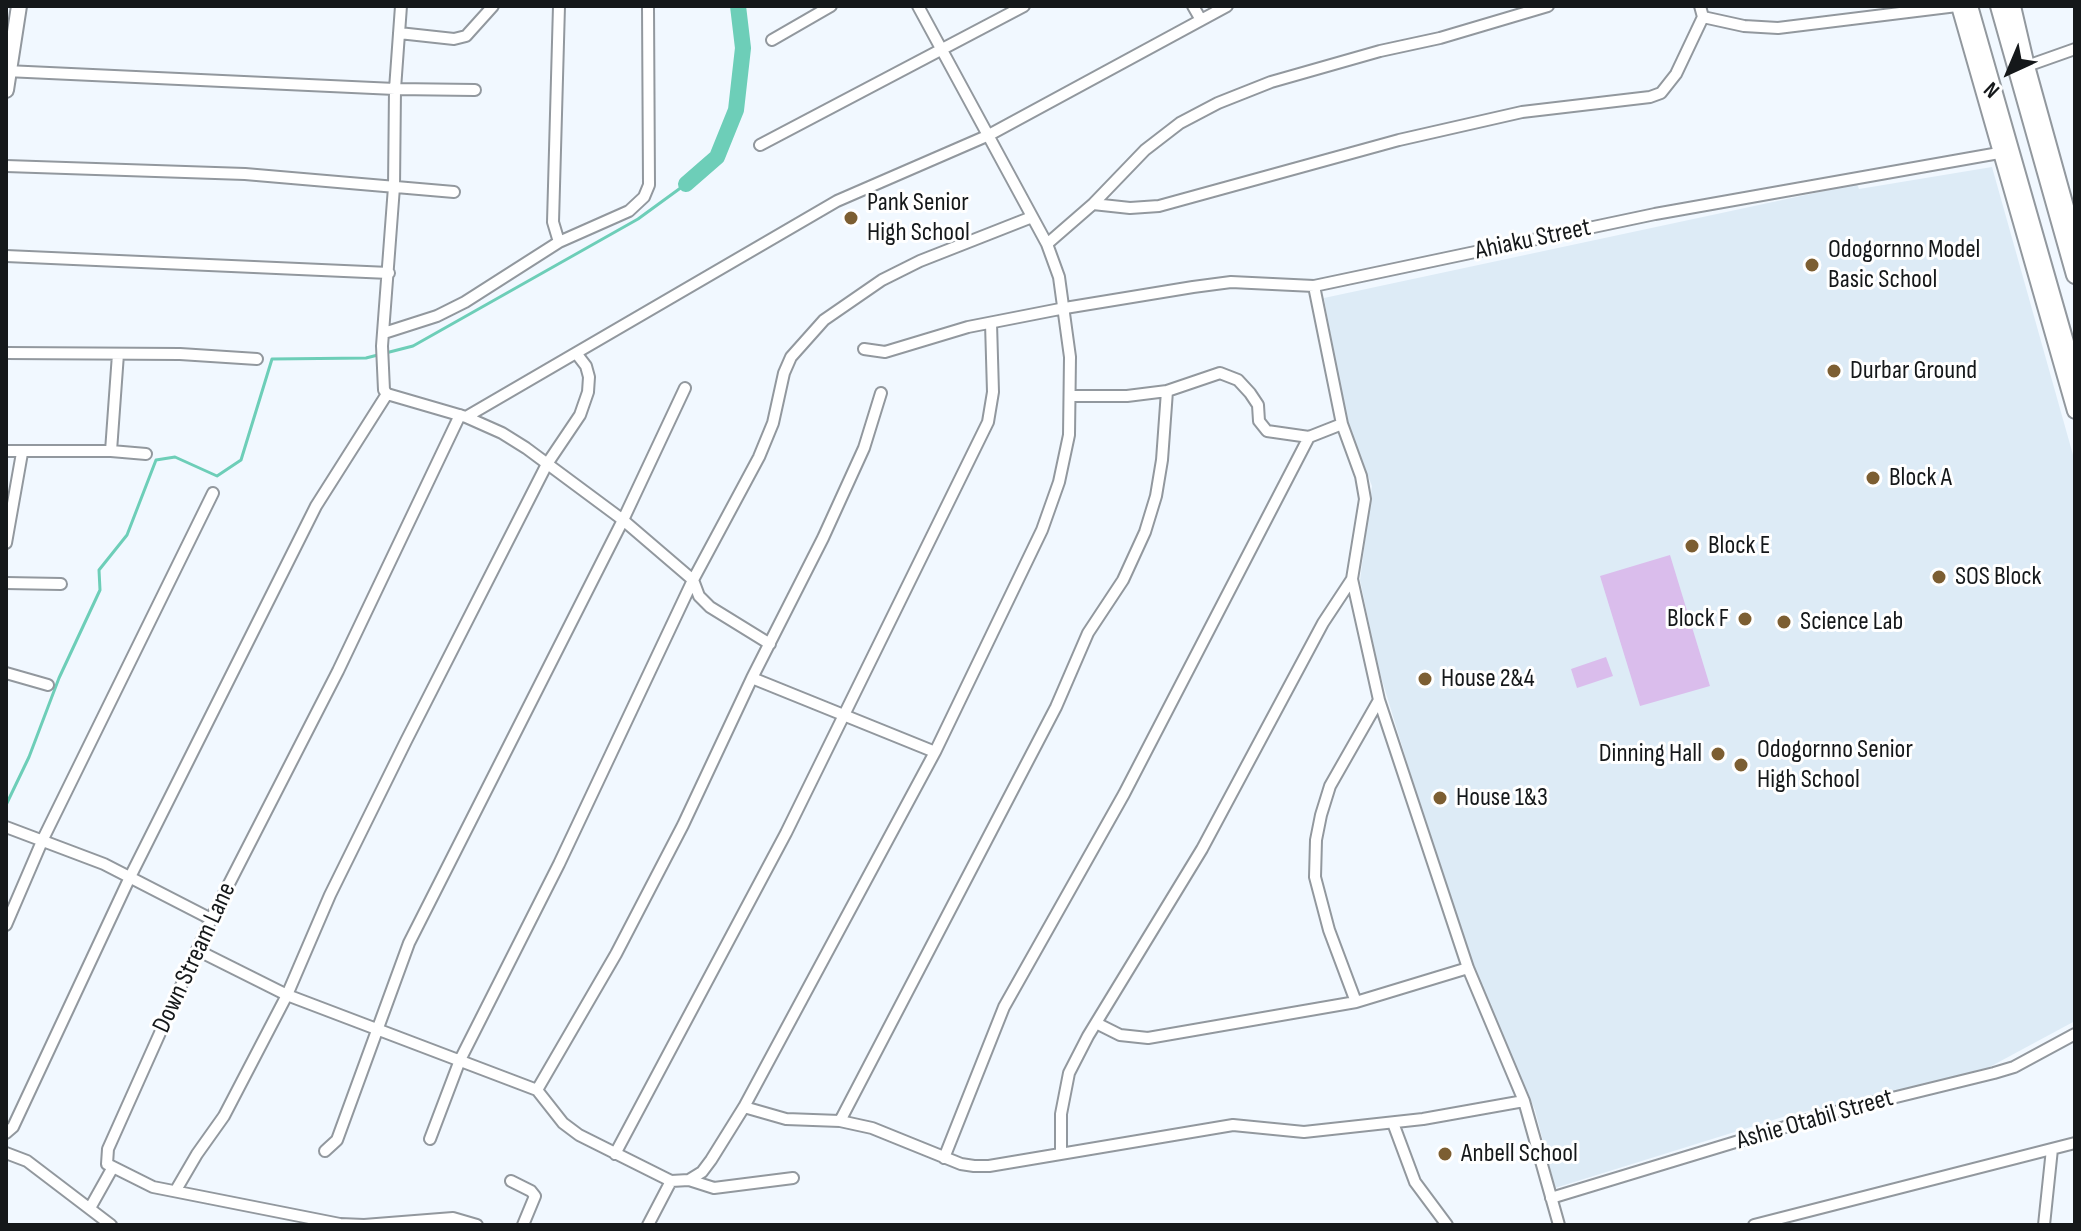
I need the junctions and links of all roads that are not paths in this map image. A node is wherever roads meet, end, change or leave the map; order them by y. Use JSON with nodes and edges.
{"nodes":[{"id":1,"x":19,"y":6,"type":"edge"},
{"id":2,"x":401,"y":6,"type":"edge"},
{"id":3,"x":493,"y":6,"type":"edge"},
{"id":4,"x":559,"y":6,"type":"edge"},
{"id":5,"x":648,"y":6,"type":"edge"},
{"id":6,"x":831,"y":6,"type":"edge"},
{"id":7,"x":918,"y":6,"type":"edge"},
{"id":8,"x":1024,"y":6,"type":"edge"},
{"id":9,"x":1193,"y":6,"type":"edge"},
{"id":10,"x":1227,"y":6,"type":"edge"},
{"id":11,"x":1548,"y":6,"type":"edge"},
{"id":12,"x":1958,"y":6,"type":"edge"},
{"id":13,"x":1969,"y":6,"type":"edge"},
{"id":14,"x":1999,"y":6,"type":"edge"},
{"id":15,"x":2013,"y":6,"type":"edge"},
{"id":16,"x":1701,"y":12,"type":"edge"},
{"id":17,"x":1201,"y":20,"type":"junction"},
{"id":18,"x":399,"y":33,"type":"junction"},
{"id":19,"x":772,"y":40,"type":"dead end"},
{"id":20,"x":2075,"y":49,"type":"edge"},
{"id":21,"x":941,"y":50,"type":"junction"},
{"id":22,"x":2027,"y":66,"type":"junction"},
{"id":23,"x":8,"y":71,"type":"edge"},
{"id":24,"x":395,"y":89,"type":"junction"},
{"id":25,"x":6,"y":90,"type":"edge"},
{"id":26,"x":475,"y":90,"type":"dead end"},
{"id":27,"x":989,"y":135,"type":"junction"},
{"id":28,"x":760,"y":145,"type":"dead end"},
{"id":29,"x":1999,"y":153,"type":"junction"},
{"id":30,"x":6,"y":166,"type":"edge"},
{"id":31,"x":394,"y":187,"type":"junction"},
{"id":32,"x":454,"y":192,"type":"dead end"},
{"id":33,"x":1093,"y":204,"type":"junction"},
{"id":34,"x":1032,"y":217,"type":"junction"},
{"id":35,"x":2075,"y":239,"type":"edge"},
{"id":36,"x":559,"y":242,"type":"junction"},
{"id":37,"x":1047,"y":244,"type":"junction"},
{"id":38,"x":6,"y":256,"type":"edge"},
{"id":39,"x":389,"y":273,"type":"junction"},
{"id":40,"x":2075,"y":275,"type":"edge"},
{"id":41,"x":1314,"y":286,"type":"junction"},
{"id":42,"x":1065,"y":308,"type":"junction"},
{"id":43,"x":991,"y":323,"type":"junction"},
{"id":44,"x":384,"y":333,"type":"junction"},
{"id":45,"x":864,"y":349,"type":"dead end"},
{"id":46,"x":6,"y":353,"type":"edge"},
{"id":47,"x":576,"y":353,"type":"junction"},
{"id":48,"x":118,"y":354,"type":"junction"},
{"id":49,"x":257,"y":359,"type":"dead end"},
{"id":50,"x":2075,"y":377,"type":"edge"},
{"id":51,"x":685,"y":388,"type":"dead end"},
{"id":52,"x":1167,"y":391,"type":"junction"},
{"id":53,"x":881,"y":393,"type":"dead end"},
{"id":54,"x":387,"y":394,"type":"junction"},
{"id":55,"x":1071,"y":396,"type":"junction"},
{"id":56,"x":2075,"y":411,"type":"edge"},
{"id":57,"x":463,"y":416,"type":"junction"},
{"id":58,"x":1342,"y":424,"type":"junction"},
{"id":59,"x":1309,"y":437,"type":"junction"},
{"id":60,"x":6,"y":451,"type":"edge"},
{"id":61,"x":111,"y":451,"type":"junction"},
{"id":62,"x":22,"y":453,"type":"junction"},
{"id":63,"x":146,"y":454,"type":"dead end"},
{"id":64,"x":547,"y":464,"type":"junction"},
{"id":65,"x":213,"y":493,"type":"dead end"},
{"id":66,"x":623,"y":520,"type":"junction"},
{"id":67,"x":6,"y":543,"type":"edge"},
{"id":68,"x":1352,"y":579,"type":"junction"},
{"id":69,"x":693,"y":580,"type":"junction"},
{"id":70,"x":6,"y":583,"type":"edge"},
{"id":71,"x":61,"y":584,"type":"dead end"},
{"id":72,"x":770,"y":644,"type":"junction"},
{"id":73,"x":6,"y":673,"type":"edge"},
{"id":74,"x":752,"y":678,"type":"junction"},
{"id":75,"x":48,"y":685,"type":"dead end"},
{"id":76,"x":1379,"y":700,"type":"junction"},
{"id":77,"x":845,"y":716,"type":"junction"},
{"id":78,"x":935,"y":752,"type":"junction"},
{"id":79,"x":6,"y":827,"type":"edge"},
{"id":80,"x":43,"y":839,"type":"junction"},
{"id":81,"x":130,"y":877,"type":"junction"},
{"id":82,"x":211,"y":919,"type":"junction"},
{"id":83,"x":6,"y":925,"type":"edge"},
{"id":84,"x":197,"y":950,"type":"junction"},
{"id":85,"x":1468,"y":968,"type":"junction"},
{"id":86,"x":287,"y":995,"type":"junction"},
{"id":87,"x":1356,"y":1002,"type":"junction"},
{"id":88,"x":1096,"y":1023,"type":"junction"},
{"id":89,"x":375,"y":1030,"type":"junction"},
{"id":90,"x":2075,"y":1034,"type":"edge"},
{"id":91,"x":460,"y":1060,"type":"junction"},
{"id":92,"x":537,"y":1090,"type":"junction"},
{"id":93,"x":1524,"y":1101,"type":"junction"},
{"id":94,"x":744,"y":1107,"type":"junction"},
{"id":95,"x":840,"y":1121,"type":"junction"},
{"id":96,"x":1393,"y":1123,"type":"junction"},
{"id":97,"x":6,"y":1133,"type":"edge"},
{"id":98,"x":430,"y":1139,"type":"dead end"},
{"id":99,"x":2075,"y":1143,"type":"edge"},
{"id":100,"x":2052,"y":1149,"type":"junction"},
{"id":101,"x":325,"y":1151,"type":"dead end"},
{"id":102,"x":6,"y":1153,"type":"edge"},
{"id":103,"x":615,"y":1154,"type":"junction"},
{"id":104,"x":1061,"y":1154,"type":"junction"},
{"id":105,"x":944,"y":1158,"type":"junction"},
{"id":106,"x":113,"y":1167,"type":"junction"},
{"id":107,"x":793,"y":1178,"type":"dead end"},
{"id":108,"x":689,"y":1180,"type":"junction"},
{"id":109,"x":511,"y":1181,"type":"dead end"},
{"id":110,"x":671,"y":1181,"type":"junction"},
{"id":111,"x":176,"y":1190,"type":"junction"},
{"id":112,"x":1551,"y":1198,"type":"junction"},
{"id":113,"x":90,"y":1208,"type":"junction"},
{"id":114,"x":111,"y":1225,"type":"edge"},
{"id":115,"x":477,"y":1225,"type":"edge"},
{"id":116,"x":523,"y":1225,"type":"edge"},
{"id":117,"x":648,"y":1225,"type":"edge"},
{"id":118,"x":1447,"y":1225,"type":"edge"},
{"id":119,"x":1559,"y":1225,"type":"edge"},
{"id":120,"x":1754,"y":1225,"type":"edge"},
{"id":121,"x":2044,"y":1225,"type":"edge"}],
"edges":[{"from":1,"to":23,"type":"street"},
{"from":2,"to":18,"type":"street"},
{"from":3,"to":18,"type":"street"},
{"from":4,"to":36,"type":"street"},
{"from":5,"to":36,"type":"street"},
{"from":6,"to":19,"type":"street"},
{"from":7,"to":21,"type":"street"},
{"from":8,"to":21,"type":"street"},
{"from":9,"to":17,"type":"street"},
{"from":10,"to":17,"type":"street"},
{"from":11,"to":33,"type":"street"},
{"from":12,"to":16,"type":"street"},
{"from":12,"to":29,"type":"street"},
{"from":13,"to":50,"type":"main road"},
{"from":14,"to":40,"type":"main road"},
{"from":15,"to":22,"type":"street"},
{"from":16,"to":33,"type":"street"},
{"from":17,"to":27,"type":"street"},
{"from":18,"to":24,"type":"street"},
{"from":20,"to":22,"type":"street"},
{"from":21,"to":27,"type":"street"},
{"from":21,"to":28,"type":"street"},
{"from":22,"to":35,"type":"street"},
{"from":23,"to":24,"type":"street"},
{"from":23,"to":25,"type":"street"},
{"from":24,"to":26,"type":"street"},
{"from":24,"to":31,"type":"street"},
{"from":27,"to":34,"type":"street"},
{"from":27,"to":47,"type":"street"},
{"from":29,"to":41,"type":"street","name":"Ahiaku Street"},
{"from":29,"to":56,"type":"street"},
{"from":30,"to":31,"type":"street"},
{"from":31,"to":32,"type":"street"},
{"from":31,"to":39,"type":"street"},
{"from":33,"to":37,"type":"street"},
{"from":34,"to":37,"type":"street"},
{"from":34,"to":69,"type":"street"},
{"from":36,"to":44,"type":"street"},
{"from":37,"to":42,"type":"street"},
{"from":38,"to":39,"type":"street"},
{"from":39,"to":44,"type":"street"},
{"from":41,"to":42,"type":"street","name":"Ahiaku Street"},
{"from":41,"to":58,"type":"street"},
{"from":42,"to":43,"type":"street","name":"Ahiaku Street"},
{"from":42,"to":55,"type":"street"},
{"from":43,"to":45,"type":"street","name":"Ahiaku Street"},
{"from":43,"to":77,"type":"street"},
{"from":44,"to":54,"type":"street"},
{"from":46,"to":48,"type":"street"},
{"from":47,"to":57,"type":"street"},
{"from":47,"to":64,"type":"street"},
{"from":48,"to":49,"type":"street"},
{"from":48,"to":61,"type":"street"},
{"from":51,"to":66,"type":"street"},
{"from":52,"to":55,"type":"street"},
{"from":52,"to":59,"type":"street"},
{"from":52,"to":95,"type":"street"},
{"from":53,"to":72,"type":"street"},
{"from":54,"to":57,"type":"street"},
{"from":54,"to":81,"type":"street"},
{"from":55,"to":78,"type":"street"},
{"from":57,"to":64,"type":"street"},
{"from":57,"to":82,"type":"street","name":"Down Stream Lane"},
{"from":58,"to":59,"type":"street"},
{"from":58,"to":68,"type":"street"},
{"from":59,"to":105,"type":"street"},
{"from":60,"to":62,"type":"street"},
{"from":61,"to":62,"type":"street"},
{"from":61,"to":63,"type":"street"},
{"from":62,"to":67,"type":"street"},
{"from":64,"to":66,"type":"street"},
{"from":64,"to":86,"type":"street"},
{"from":65,"to":80,"type":"street"},
{"from":66,"to":69,"type":"street"},
{"from":66,"to":89,"type":"street"},
{"from":68,"to":76,"type":"street"},
{"from":68,"to":88,"type":"street"},
{"from":69,"to":72,"type":"street"},
{"from":69,"to":91,"type":"street"},
{"from":70,"to":71,"type":"street"},
{"from":72,"to":74,"type":"street"},
{"from":73,"to":75,"type":"street"},
{"from":74,"to":77,"type":"street"},
{"from":74,"to":92,"type":"street"},
{"from":76,"to":85,"type":"street"},
{"from":76,"to":87,"type":"street"},
{"from":77,"to":78,"type":"street"},
{"from":77,"to":103,"type":"street"},
{"from":78,"to":94,"type":"street"},
{"from":79,"to":80,"type":"street"},
{"from":80,"to":81,"type":"street"},
{"from":80,"to":83,"type":"street"},
{"from":81,"to":82,"type":"street"},
{"from":81,"to":97,"type":"street"},
{"from":82,"to":84,"type":"street","name":"Down Stream Lane"},
{"from":84,"to":86,"type":"street"},
{"from":84,"to":106,"type":"street","name":"Down Stream Lane"},
{"from":85,"to":87,"type":"street"},
{"from":85,"to":93,"type":"street"},
{"from":86,"to":89,"type":"street"},
{"from":86,"to":111,"type":"street"},
{"from":87,"to":88,"type":"street"},
{"from":88,"to":104,"type":"street"},
{"from":89,"to":91,"type":"street"},
{"from":89,"to":101,"type":"street"},
{"from":90,"to":112,"type":"street","name":"Ashie Otabil Street"},
{"from":91,"to":92,"type":"street"},
{"from":91,"to":98,"type":"street"},
{"from":92,"to":103,"type":"street"},
{"from":93,"to":96,"type":"street"},
{"from":93,"to":112,"type":"street"},
{"from":94,"to":95,"type":"street"},
{"from":94,"to":108,"type":"street"},
{"from":95,"to":105,"type":"street"},
{"from":96,"to":104,"type":"street"},
{"from":96,"to":118,"type":"street"},
{"from":99,"to":100,"type":"street"},
{"from":100,"to":120,"type":"street"},
{"from":100,"to":121,"type":"street"},
{"from":102,"to":113,"type":"street"},
{"from":103,"to":110,"type":"street"},
{"from":104,"to":105,"type":"street"},
{"from":106,"to":111,"type":"street"},
{"from":106,"to":113,"type":"street"},
{"from":107,"to":108,"type":"street"},
{"from":108,"to":110,"type":"street"},
{"from":109,"to":116,"type":"street"},
{"from":110,"to":117,"type":"street"},
{"from":111,"to":115,"type":"street"},
{"from":112,"to":119,"type":"street"},
{"from":113,"to":114,"type":"street"}]}
